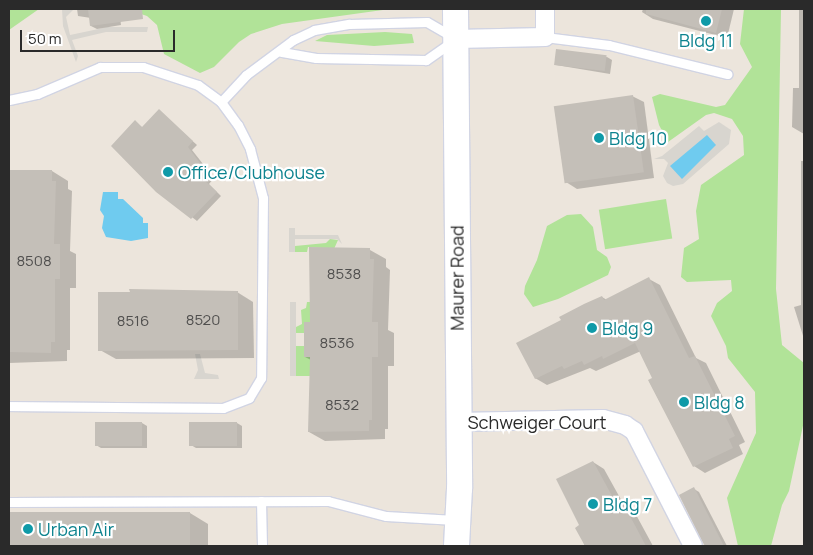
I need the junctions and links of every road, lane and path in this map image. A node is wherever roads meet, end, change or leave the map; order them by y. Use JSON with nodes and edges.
{"nodes":[{"id":1,"x":456,"y":9,"type":"edge"},
{"id":2,"x":545,"y":9,"type":"edge"},
{"id":3,"x":545,"y":37,"type":"junction"},
{"id":4,"x":456,"y":40,"type":"junction"},
{"id":5,"x":280,"y":52,"type":"junction"},
{"id":6,"x":727,"y":74,"type":"dead end"},
{"id":7,"x":9,"y":100,"type":"edge"},
{"id":8,"x":221,"y":102,"type":"junction"},
{"id":9,"x":9,"y":406,"type":"edge"},
{"id":10,"x":458,"y":422,"type":"junction"},
{"id":11,"x":262,"y":501,"type":"junction"},
{"id":12,"x":9,"y":502,"type":"edge"},
{"id":13,"x":458,"y":520,"type":"junction"},
{"id":14,"x":262,"y":546,"type":"edge"},
{"id":15,"x":456,"y":546,"type":"edge"},
{"id":16,"x":693,"y":546,"type":"edge"}],
"edges":[{"from":1,"to":4,"type":"street","name":"Maurer Road"},
{"from":2,"to":3,"type":"street"},
{"from":3,"to":4,"type":"street"},
{"from":3,"to":6,"type":"lane"},
{"from":4,"to":5,"type":"lane"},
{"from":4,"to":5,"type":"lane"},
{"from":4,"to":10,"type":"street","name":"Maurer Road"},
{"from":5,"to":8,"type":"lane"},
{"from":7,"to":8,"type":"lane"},
{"from":8,"to":9,"type":"lane"},
{"from":10,"to":13,"type":"street","name":"Maurer Road"},
{"from":10,"to":16,"type":"street","name":"Schweiger Court"},
{"from":11,"to":12,"type":"lane"},
{"from":11,"to":13,"type":"lane"},
{"from":11,"to":14,"type":"lane"},
{"from":13,"to":15,"type":"street","name":"Maurer Road"}]}
